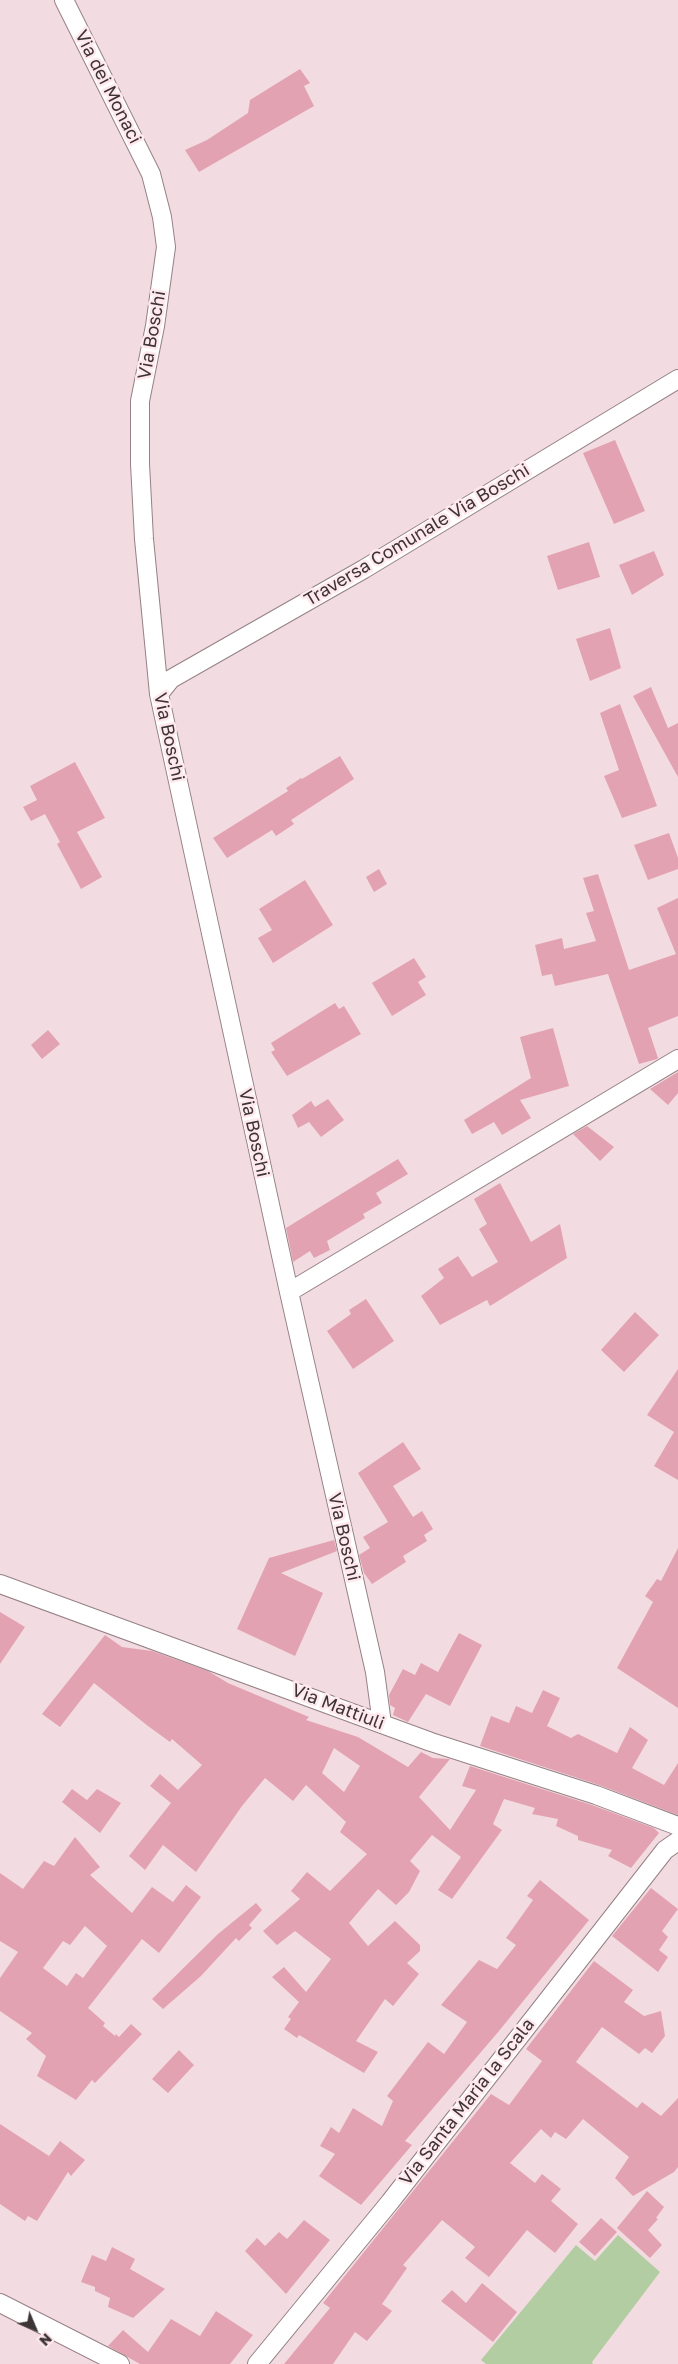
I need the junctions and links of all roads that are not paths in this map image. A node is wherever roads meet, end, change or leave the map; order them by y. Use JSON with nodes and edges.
{"nodes":[{"id":1,"x":64,"y":0,"type":"edge"},
{"id":2,"x":151,"y":174,"type":"joint"},
{"id":3,"x":678,"y":379,"type":"edge"},
{"id":4,"x":159,"y":694,"type":"junction"},
{"id":5,"x":678,"y":1059,"type":"edge"},
{"id":6,"x":289,"y":1292,"type":"junction"},
{"id":7,"x":0,"y":1584,"type":"edge"},
{"id":8,"x":382,"y":1724,"type":"junction"},
{"id":9,"x":678,"y":1826,"type":"edge"},
{"id":10,"x":678,"y":1841,"type":"edge"},
{"id":11,"x":0,"y":2303,"type":"edge"},
{"id":12,"x":120,"y":2364,"type":"edge"},
{"id":13,"x":257,"y":2364,"type":"edge"}],
"edges":[{"from":1,"to":2,"type":"street","name":"Via dei Monaci"},
{"from":2,"to":4,"type":"street","name":"Via Boschi"},
{"from":3,"to":4,"type":"street","name":"Traversa Comunale Via Boschi"},
{"from":4,"to":6,"type":"street","name":"Via Boschi"},
{"from":5,"to":6,"type":"street"},
{"from":6,"to":8,"type":"street","name":"Via Boschi"},
{"from":7,"to":8,"type":"street","name":"Via Mattiuli"},
{"from":8,"to":9,"type":"street","name":"Via Mattiuli"},
{"from":10,"to":13,"type":"street","name":"Via Santa Maria la Scala"},
{"from":11,"to":12,"type":"street"}]}
